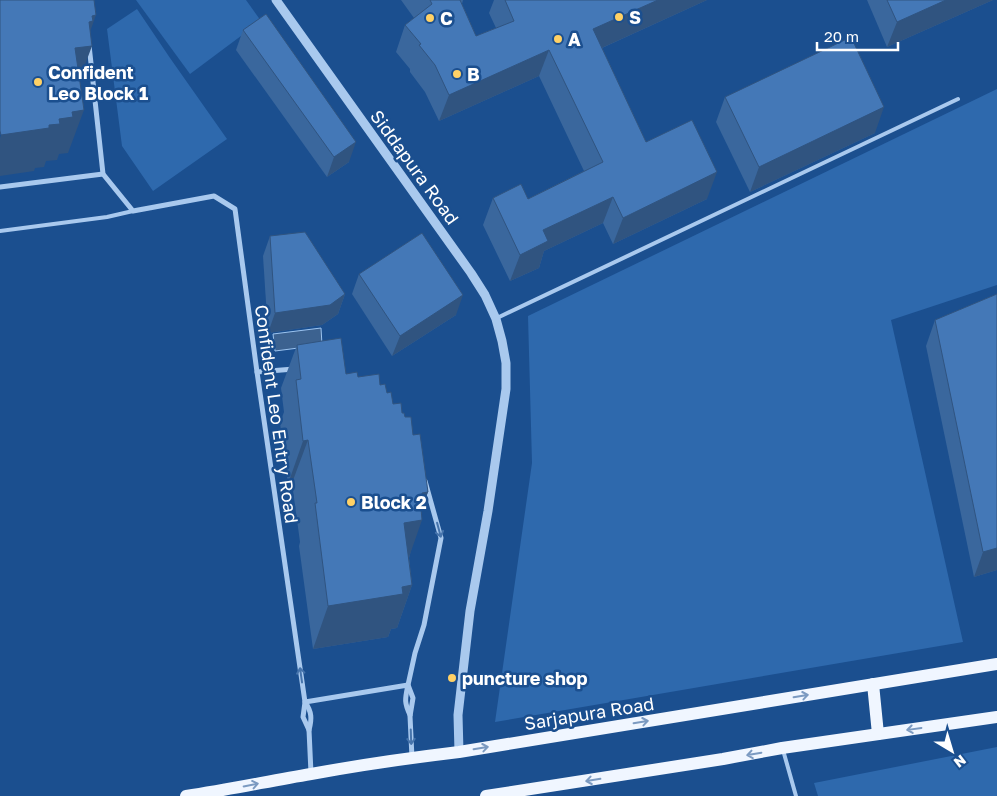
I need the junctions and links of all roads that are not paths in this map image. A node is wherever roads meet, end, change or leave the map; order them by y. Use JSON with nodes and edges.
{"nodes":[{"id":1,"x":276,"y":0,"type":"edge"},
{"id":2,"x":88,"y":39,"type":"edge"},
{"id":3,"x":958,"y":99,"type":"dead end"},
{"id":4,"x":103,"y":174,"type":"junction"},
{"id":5,"x":0,"y":187,"type":"edge"},
{"id":6,"x":133,"y":211,"type":"junction"},
{"id":7,"x":0,"y":231,"type":"edge"},
{"id":8,"x":496,"y":319,"type":"junction"},
{"id":9,"x":296,"y":368,"type":"edge"},
{"id":10,"x":257,"y":372,"type":"junction"},
{"id":11,"x":424,"y":477,"type":"edge"},
{"id":12,"x":997,"y":664,"type":"edge"},
{"id":13,"x":873,"y":684,"type":"junction"},
{"id":14,"x":408,"y":686,"type":"junction"},
{"id":15,"x":306,"y":702,"type":"junction"},
{"id":16,"x":997,"y":717,"type":"edge"},
{"id":17,"x":878,"y":734,"type":"junction"},
{"id":18,"x":782,"y":748,"type":"junction"},
{"id":19,"x":459,"y":752,"type":"junction"},
{"id":20,"x":412,"y":758,"type":"junction"},
{"id":21,"x":311,"y":774,"type":"junction"},
{"id":22,"x":186,"y":796,"type":"edge"},
{"id":23,"x":486,"y":796,"type":"edge"},
{"id":24,"x":796,"y":796,"type":"edge"}],
"edges":[{"from":1,"to":8,"type":"street","name":"Siddapura Road"},
{"from":2,"to":4,"type":"street"},
{"from":3,"to":8,"type":"lane"},
{"from":4,"to":5,"type":"street"},
{"from":4,"to":6,"type":"street"},
{"from":6,"to":7,"type":"lane"},
{"from":6,"to":10,"type":"street","name":"Confident Leo Entry Road"},
{"from":8,"to":19,"type":"street","name":"Siddapura Road"},
{"from":9,"to":10,"type":"street"},
{"from":15,"to":10,"type":"street","name":"Confident Leo Entry Road","one_way":true},
{"from":11,"to":14,"type":"street","one_way":true},
{"from":12,"to":13,"type":"main road","name":"Sarjapura Road"},
{"from":13,"to":17,"type":"main road"},
{"from":19,"to":13,"type":"main road","name":"Sarjapura Road","one_way":true},
{"from":14,"to":15,"type":"street"},
{"from":14,"to":20,"type":"street","one_way":true},
{"from":15,"to":21,"type":"street","name":"Confident Leo Entry Road"},
{"from":16,"to":17,"type":"main road","one_way":true},
{"from":17,"to":18,"type":"main road"},
{"from":18,"to":23,"type":"main road","one_way":true},
{"from":18,"to":24,"type":"lane"},
{"from":19,"to":20,"type":"main road","name":"Sarjapura Road"},
{"from":20,"to":21,"type":"main road","name":"Sarjapura Road"},
{"from":22,"to":21,"type":"main road","name":"Sarjapura Road","one_way":true}]}
